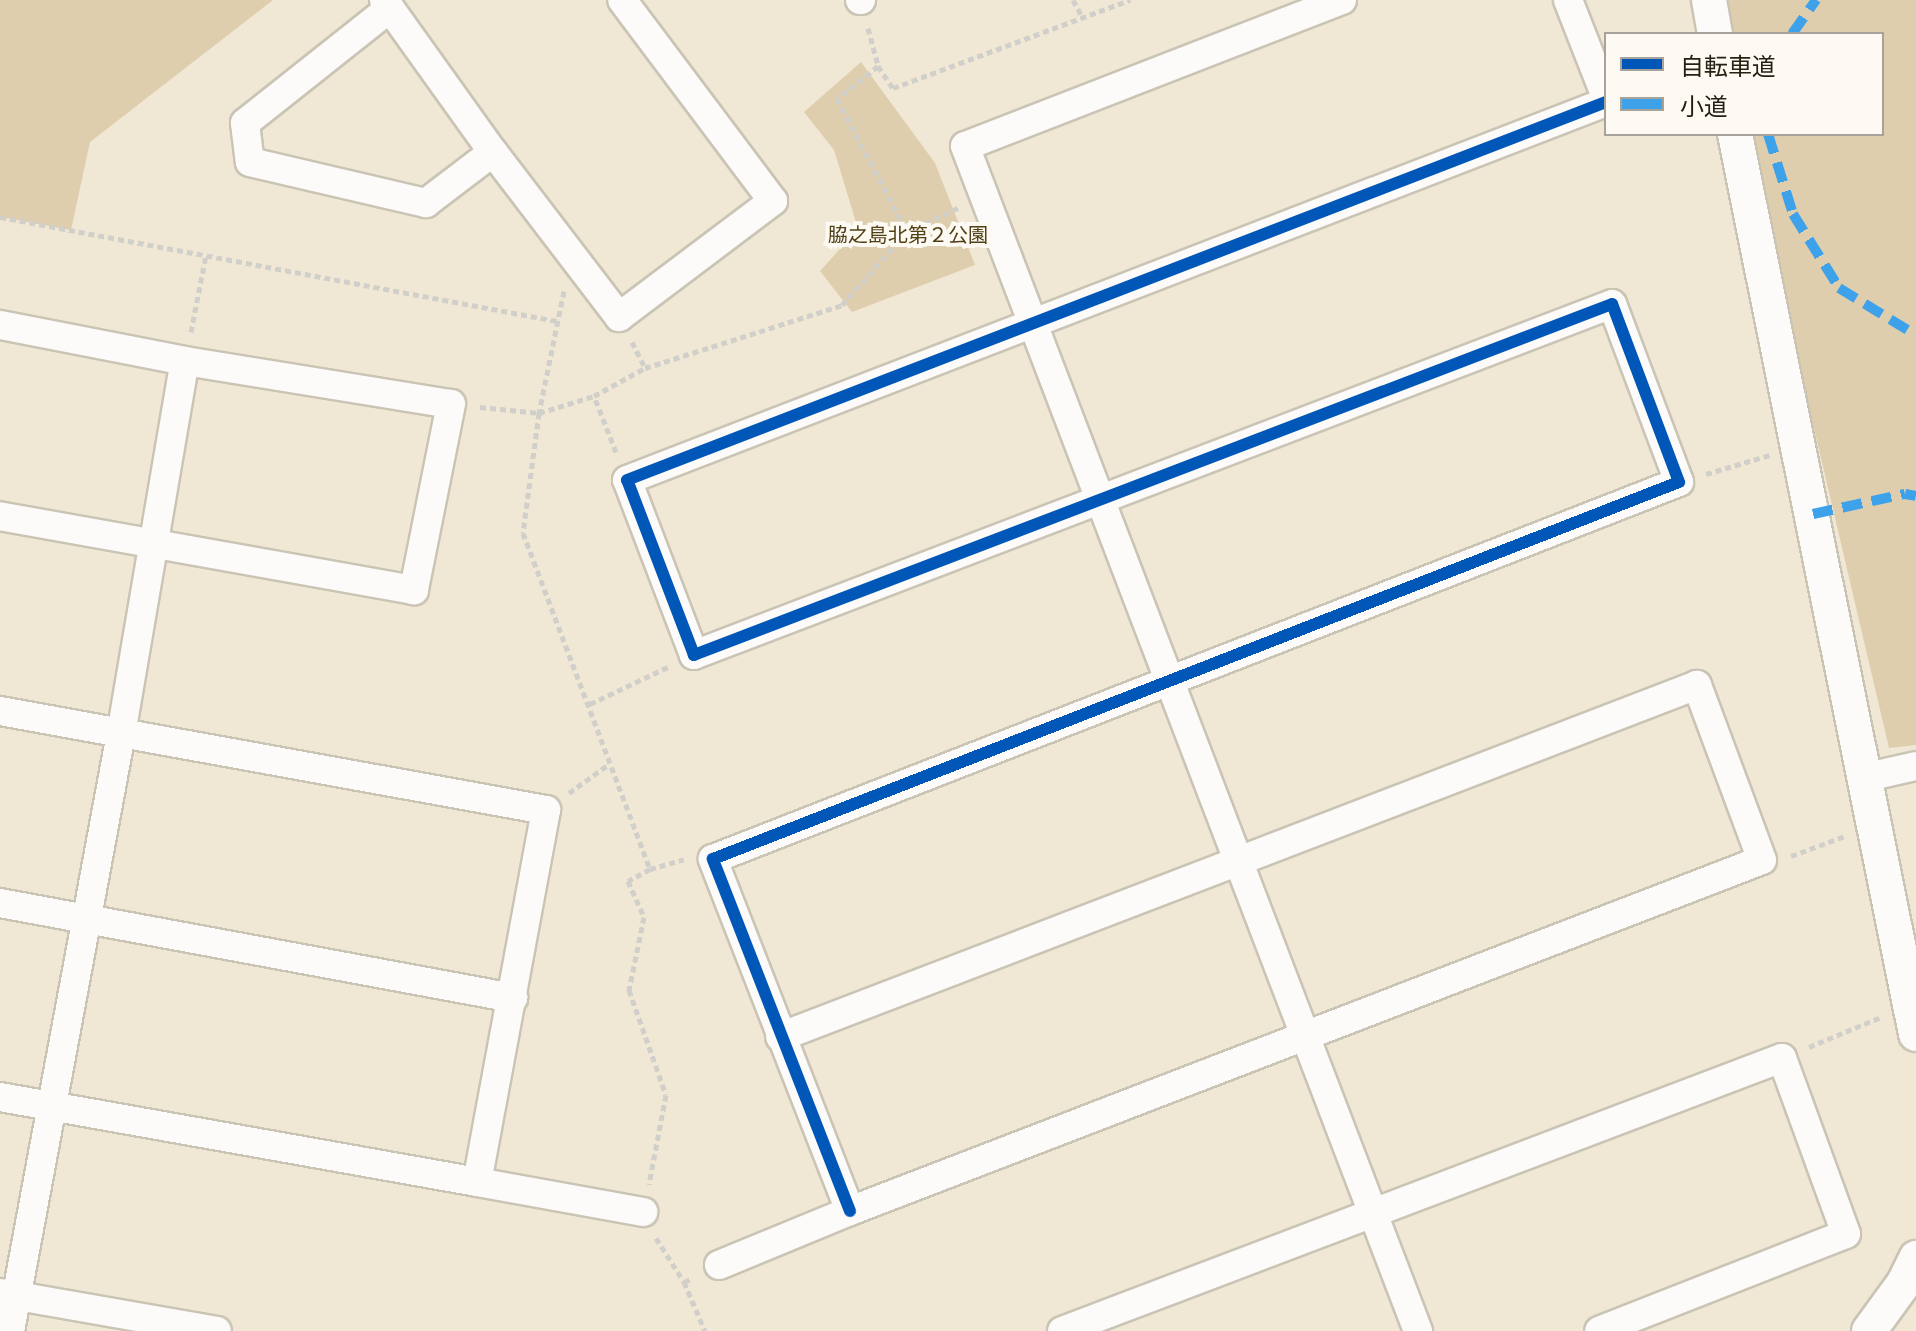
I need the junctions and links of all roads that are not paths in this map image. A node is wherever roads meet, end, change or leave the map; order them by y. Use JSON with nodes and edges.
{"nodes":[{"id":1,"x":622,"y":0,"type":"edge"},
{"id":2,"x":1342,"y":0,"type":"edge"},
{"id":3,"x":1568,"y":0,"type":"edge"},
{"id":4,"x":1709,"y":0,"type":"edge"},
{"id":5,"x":387,"y":4,"type":"edge"},
{"id":6,"x":1715,"y":32,"type":"edge"},
{"id":7,"x":1604,"y":95,"type":"edge"},
{"id":8,"x":1604,"y":101,"type":"edge"},
{"id":9,"x":1735,"y":136,"type":"edge"},
{"id":10,"x":493,"y":152,"type":"junction"},
{"id":11,"x":1035,"y":322,"type":"junction"},
{"id":12,"x":0,"y":325,"type":"edge"},
{"id":13,"x":185,"y":361,"type":"junction"},
{"id":14,"x":1100,"y":500,"type":"junction"},
{"id":15,"x":0,"y":516,"type":"edge"},
{"id":16,"x":154,"y":544,"type":"junction"},
{"id":17,"x":1167,"y":679,"type":"junction"},
{"id":18,"x":0,"y":711,"type":"edge"},
{"id":19,"x":121,"y":734,"type":"junction"},
{"id":20,"x":1916,"y":766,"type":"edge"},
{"id":21,"x":1867,"y":777,"type":"junction"},
{"id":22,"x":1236,"y":859,"type":"junction"},
{"id":23,"x":0,"y":903,"type":"edge"},
{"id":24,"x":85,"y":919,"type":"junction"},
{"id":25,"x":513,"y":998,"type":"junction"},
{"id":26,"x":1913,"y":1019,"type":"edge"},
{"id":27,"x":1306,"y":1036,"type":"junction"},
{"id":28,"x":780,"y":1037,"type":"junction"},
{"id":29,"x":0,"y":1097,"type":"edge"},
{"id":30,"x":50,"y":1106,"type":"junction"},
{"id":31,"x":477,"y":1182,"type":"junction"},
{"id":32,"x":850,"y":1211,"type":"junction"},
{"id":33,"x":1374,"y":1211,"type":"junction"},
{"id":34,"x":643,"y":1212,"type":"road end"},
{"id":35,"x":1916,"y":1258,"type":"edge"},
{"id":36,"x":719,"y":1265,"type":"road end"},
{"id":37,"x":8,"y":1295,"type":"edge"},
{"id":38,"x":10,"y":1331,"type":"edge"},
{"id":39,"x":217,"y":1331,"type":"edge"},
{"id":40,"x":1062,"y":1331,"type":"edge"},
{"id":41,"x":1418,"y":1331,"type":"edge"},
{"id":42,"x":1599,"y":1331,"type":"edge"},
{"id":43,"x":1869,"y":1331,"type":"edge"}],
"edges":[{"from":1,"to":10,"type":"street"},
{"from":2,"to":11,"type":"street"},
{"from":3,"to":7,"type":"street"},
{"from":4,"to":6,"type":"street"},
{"from":5,"to":10,"type":"street"},
{"from":5,"to":10,"type":"street"},
{"from":8,"to":11,"type":"street"},
{"from":9,"to":21,"type":"street"},
{"from":11,"to":14,"type":"street"},
{"from":11,"to":14,"type":"street"},
{"from":12,"to":13,"type":"street"},
{"from":13,"to":16,"type":"street"},
{"from":13,"to":16,"type":"street"},
{"from":14,"to":17,"type":"street"},
{"from":14,"to":17,"type":"street"},
{"from":15,"to":16,"type":"street"},
{"from":16,"to":19,"type":"street"},
{"from":17,"to":22,"type":"street"},
{"from":17,"to":28,"type":"street"},
{"from":18,"to":19,"type":"street"},
{"from":19,"to":24,"type":"street"},
{"from":19,"to":25,"type":"street"},
{"from":20,"to":21,"type":"street"},
{"from":21,"to":26,"type":"street"},
{"from":22,"to":27,"type":"street"},
{"from":22,"to":27,"type":"street"},
{"from":22,"to":28,"type":"street"},
{"from":23,"to":24,"type":"street"},
{"from":24,"to":25,"type":"street"},
{"from":24,"to":30,"type":"street"},
{"from":25,"to":31,"type":"street"},
{"from":27,"to":32,"type":"street"},
{"from":27,"to":33,"type":"street"},
{"from":28,"to":32,"type":"street"},
{"from":29,"to":30,"type":"street"},
{"from":30,"to":31,"type":"street"},
{"from":30,"to":37,"type":"street"},
{"from":31,"to":34,"type":"street"},
{"from":32,"to":36,"type":"street"},
{"from":33,"to":40,"type":"street"},
{"from":33,"to":41,"type":"street"},
{"from":33,"to":42,"type":"street"},
{"from":35,"to":43,"type":"street"},
{"from":37,"to":38,"type":"street"},
{"from":37,"to":39,"type":"street"}]}
